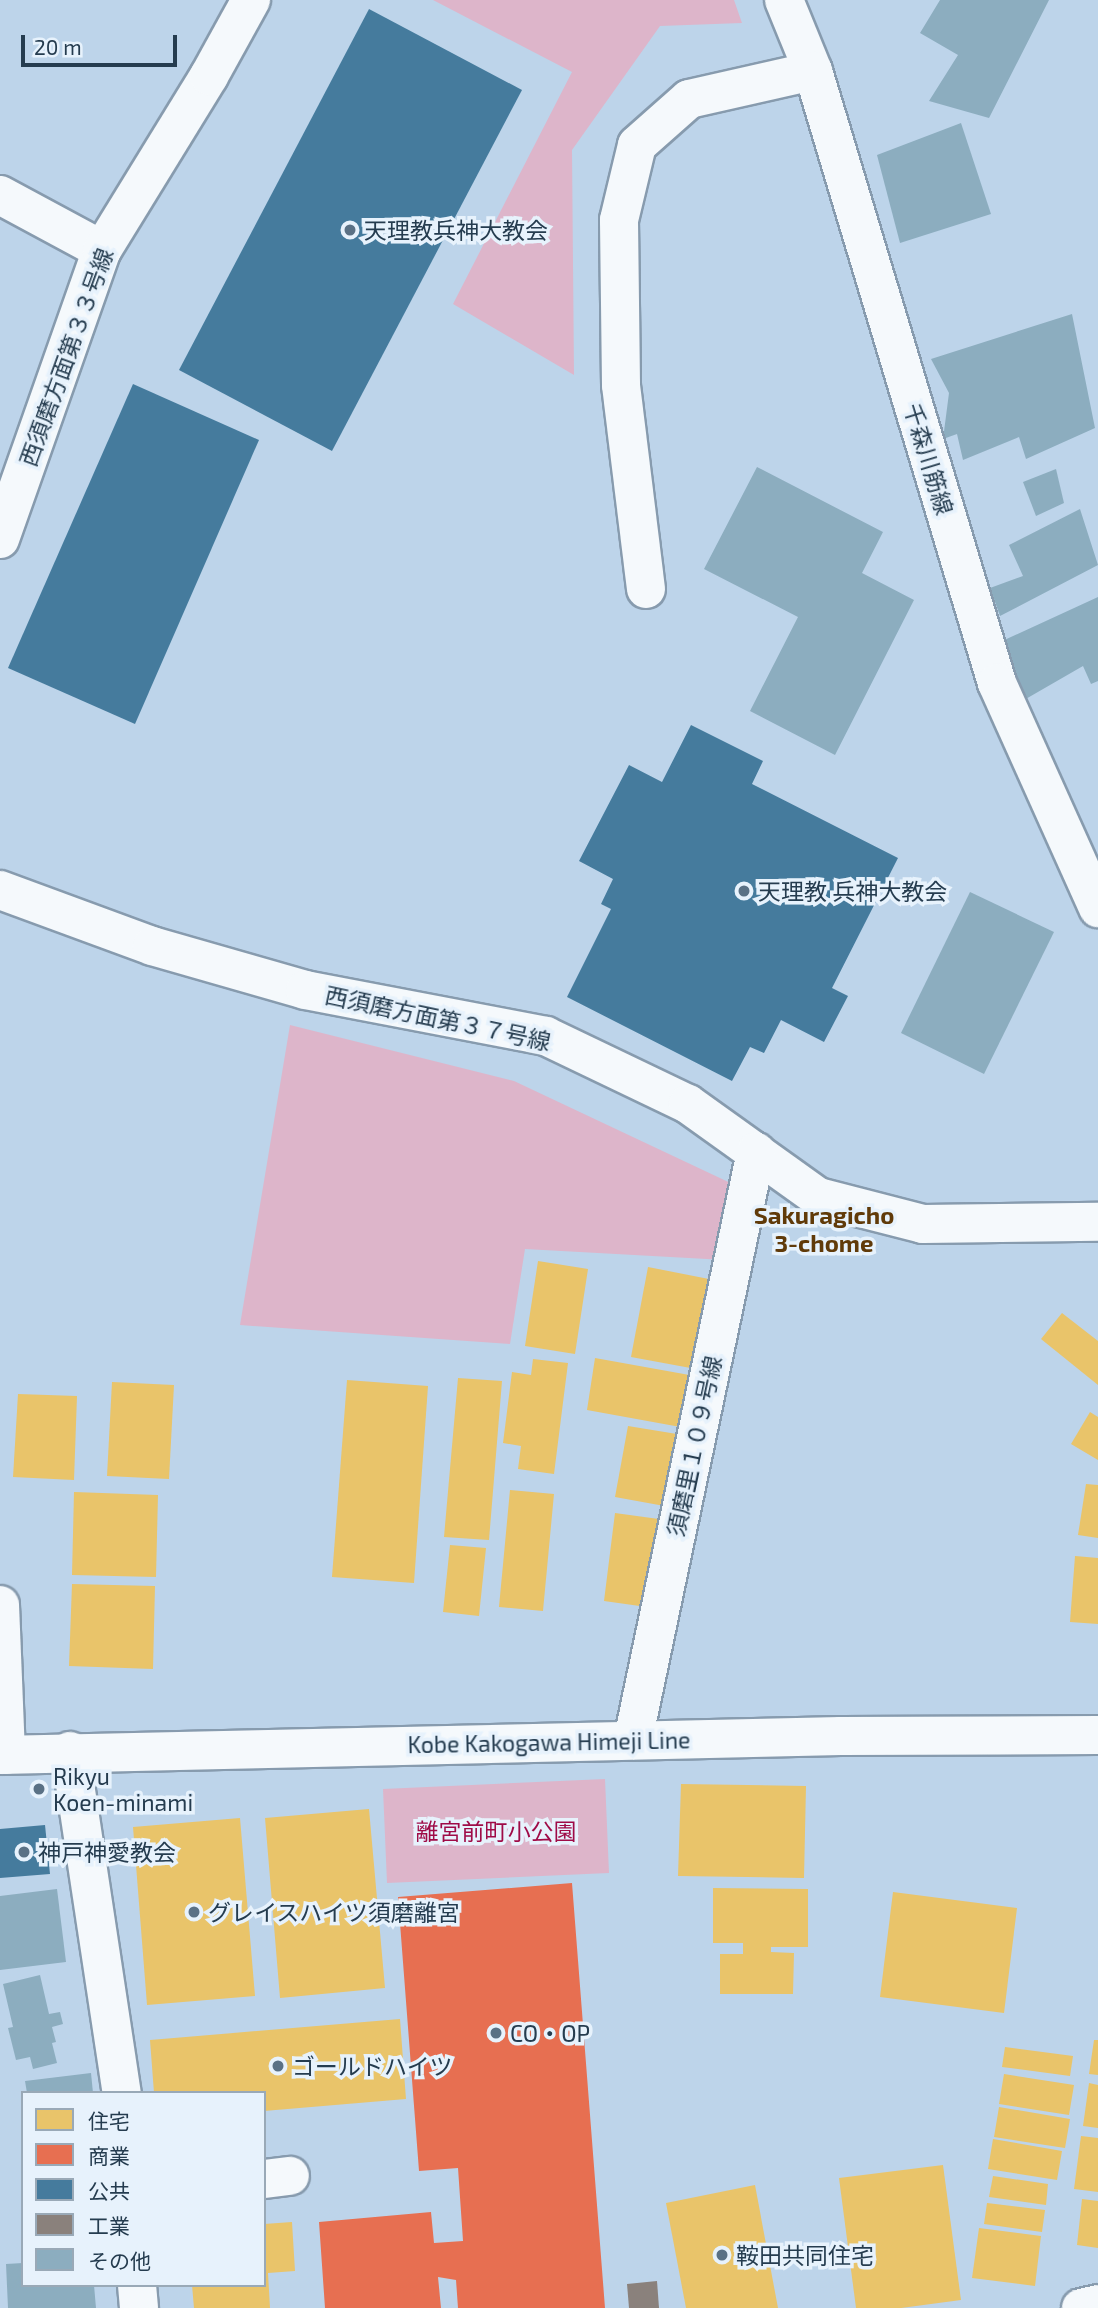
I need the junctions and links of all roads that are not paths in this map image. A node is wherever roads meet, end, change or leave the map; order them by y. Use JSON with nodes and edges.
{"nodes":[{"id":1,"x":251,"y":0,"type":"edge"},
{"id":2,"x":784,"y":0,"type":"edge"},
{"id":3,"x":814,"y":71,"type":"junction"},
{"id":4,"x":0,"y":195,"type":"edge"},
{"id":5,"x":102,"y":250,"type":"junction"},
{"id":6,"x":0,"y":539,"type":"edge"},
{"id":7,"x":646,"y":589,"type":"dead end"},
{"id":8,"x":0,"y":890,"type":"edge"},
{"id":9,"x":1098,"y":908,"type":"edge"},
{"id":10,"x":756,"y":1152,"type":"junction"},
{"id":11,"x":1098,"y":1222,"type":"edge"},
{"id":12,"x":0,"y":1605,"type":"edge"},
{"id":13,"x":1098,"y":1735,"type":"edge"},
{"id":14,"x":633,"y":1740,"type":"junction"},
{"id":15,"x":70,"y":1751,"type":"junction"},
{"id":16,"x":3,"y":1755,"type":"edge"},
{"id":17,"x":121,"y":2091,"type":"edge"},
{"id":18,"x":138,"y":2287,"type":"edge"},
{"id":19,"x":1098,"y":2304,"type":"edge"},
{"id":20,"x":139,"y":2308,"type":"edge"},
{"id":21,"x":1081,"y":2308,"type":"edge"}],
"edges":[{"from":1,"to":5,"type":"street","name":"西須磨方面第３３号線"},
{"from":2,"to":3,"type":"street","name":"千森川筋線"},
{"from":3,"to":7,"type":"street"},
{"from":3,"to":9,"type":"street","name":"千森川筋線"},
{"from":4,"to":5,"type":"street"},
{"from":5,"to":6,"type":"street","name":"西須磨方面第３３号線"},
{"from":8,"to":10,"type":"street","name":"西須磨方面第３７号線"},
{"from":10,"to":11,"type":"street","name":"西須磨方面第３７号線"},
{"from":10,"to":14,"type":"street","name":"須磨里１０９号線"},
{"from":12,"to":16,"type":"street"},
{"from":13,"to":14,"type":"street","name":"Kobe Kakogawa Himeji Line"},
{"from":14,"to":15,"type":"street","name":"Kobe Kakogawa Himeji Line"},
{"from":15,"to":16,"type":"street","name":"Kobe Kakogawa Himeji Line"},
{"from":15,"to":17,"type":"street"},
{"from":18,"to":20,"type":"street"},
{"from":19,"to":21,"type":"street"}]}
